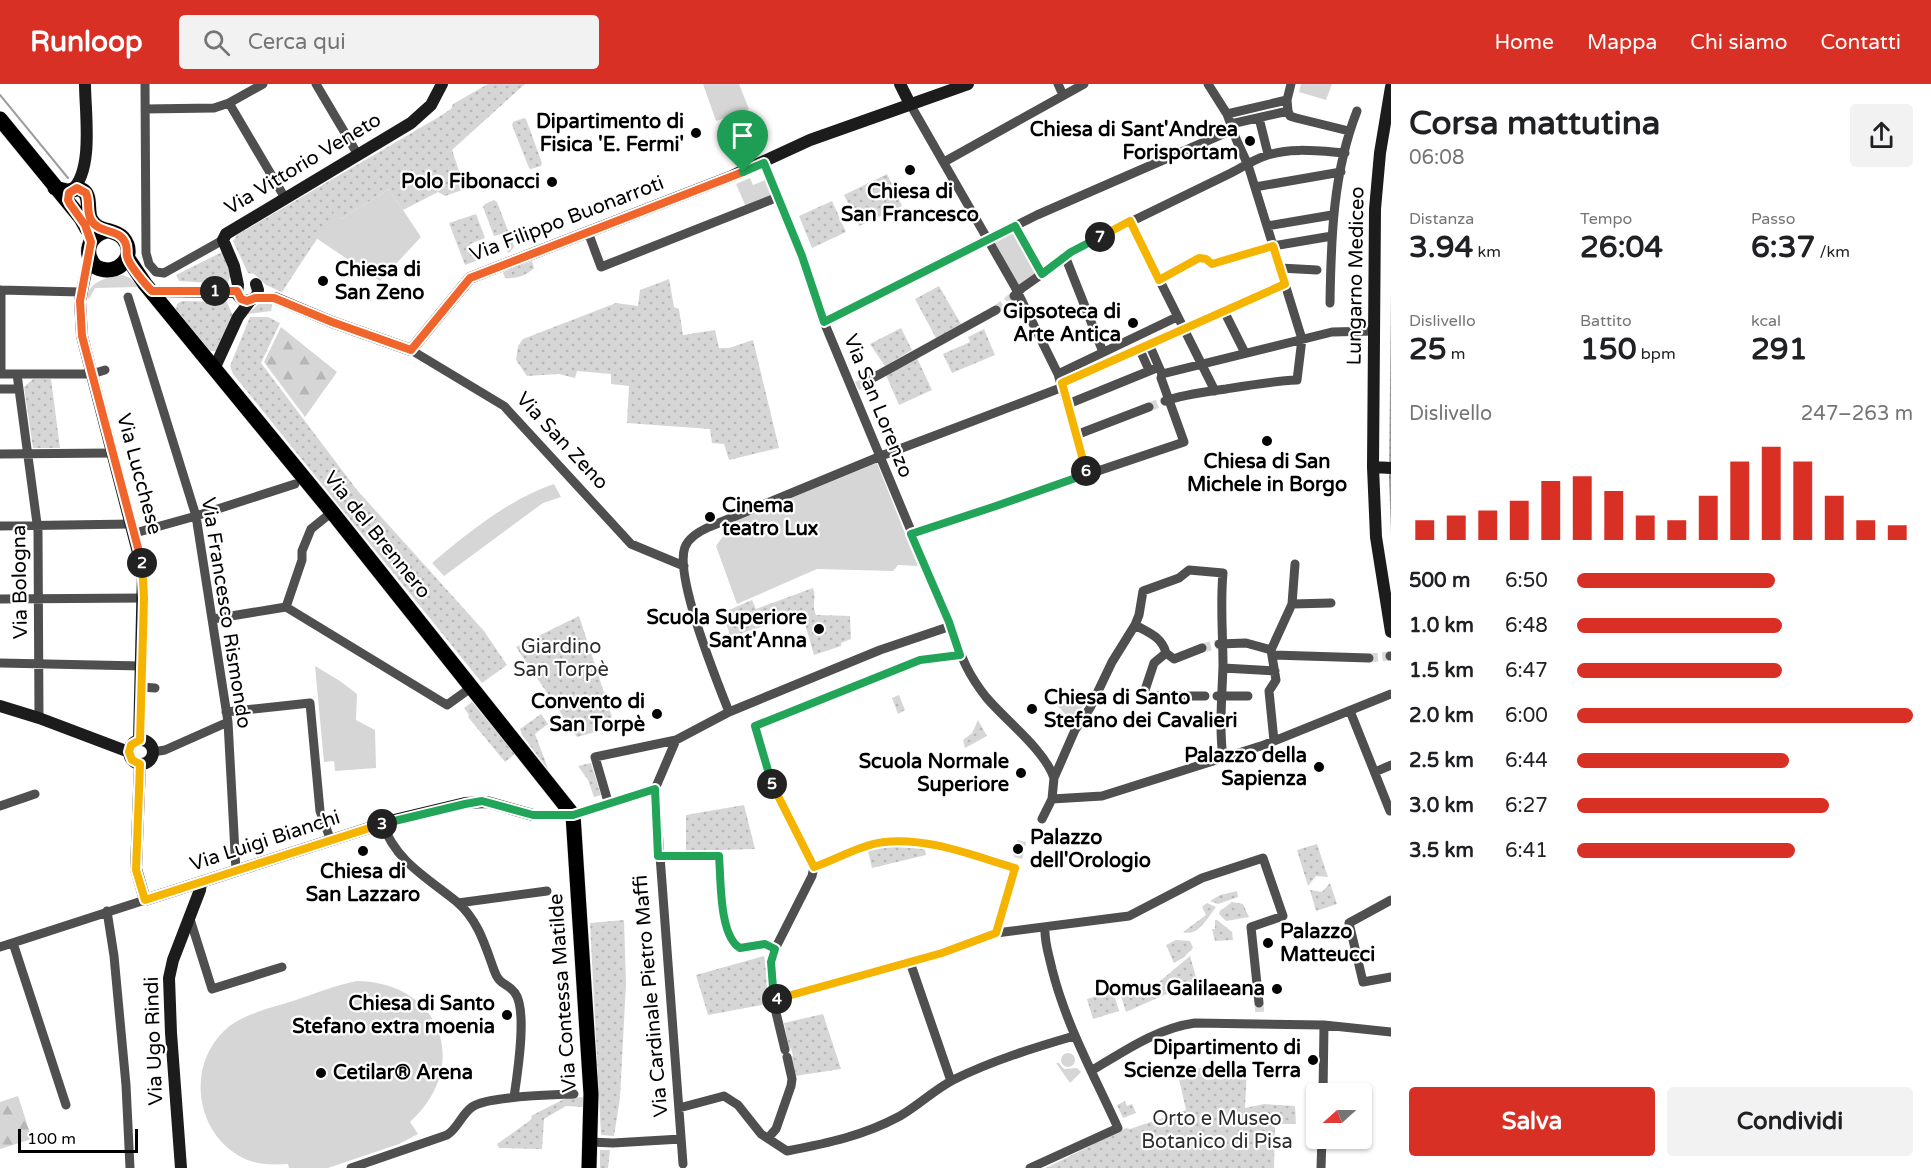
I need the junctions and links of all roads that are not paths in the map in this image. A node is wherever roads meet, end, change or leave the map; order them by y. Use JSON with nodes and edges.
{"nodes":[{"id":1,"x":85,"y":84,"type":"edge"},
{"id":2,"x":146,"y":84,"type":"edge"},
{"id":3,"x":263,"y":84,"type":"edge"},
{"id":4,"x":316,"y":84,"type":"edge"},
{"id":5,"x":442,"y":84,"type":"edge"},
{"id":6,"x":900,"y":84,"type":"edge"},
{"id":7,"x":968,"y":84,"type":"edge"},
{"id":8,"x":1058,"y":84,"type":"edge"},
{"id":9,"x":1084,"y":84,"type":"edge"},
{"id":10,"x":1208,"y":84,"type":"edge"},
{"id":11,"x":1291,"y":84,"type":"edge"},
{"id":12,"x":1391,"y":87,"type":"edge"},
{"id":13,"x":1064,"y":95,"type":"junction"},
{"id":14,"x":1287,"y":100,"type":"junction"},
{"id":15,"x":229,"y":103,"type":"junction"},
{"id":16,"x":910,"y":104,"type":"junction"},
{"id":17,"x":146,"y":109,"type":"junction"},
{"id":18,"x":1288,"y":111,"type":"junction"},
{"id":19,"x":1358,"y":111,"type":"dead end"},
{"id":20,"x":1227,"y":114,"type":"junction"},
{"id":21,"x":0,"y":118,"type":"edge"},
{"id":22,"x":1259,"y":118,"type":"junction"},
{"id":23,"x":1231,"y":127,"type":"junction"},
{"id":24,"x":1349,"y":131,"type":"junction"},
{"id":25,"x":86,"y":150,"type":"junction"},
{"id":26,"x":1345,"y":153,"type":"junction"},
{"id":27,"x":1268,"y":154,"type":"junction"},
{"id":28,"x":358,"y":155,"type":"junction"},
{"id":29,"x":944,"y":162,"type":"junction"},
{"id":30,"x":764,"y":163,"type":"junction"},
{"id":31,"x":1248,"y":165,"type":"junction"},
{"id":32,"x":1341,"y":172,"type":"junction"},
{"id":33,"x":1256,"y":188,"type":"junction"},
{"id":34,"x":71,"y":197,"type":"junction"},
{"id":35,"x":88,"y":197,"type":"junction"},
{"id":36,"x":778,"y":197,"type":"junction"},
{"id":37,"x":285,"y":198,"type":"junction"},
{"id":38,"x":1332,"y":215,"type":"junction"},
{"id":39,"x":1130,"y":221,"type":"junction"},
{"id":40,"x":1015,"y":226,"type":"junction"},
{"id":41,"x":1267,"y":226,"type":"junction"},
{"id":42,"x":106,"y":231,"type":"junction"},
{"id":43,"x":588,"y":232,"type":"junction"},
{"id":44,"x":1332,"y":236,"type":"junction"},
{"id":45,"x":223,"y":240,"type":"junction"},
{"id":46,"x":988,"y":240,"type":"junction"},
{"id":47,"x":1273,"y":246,"type":"junction"},
{"id":48,"x":90,"y":249,"type":"junction"},
{"id":49,"x":1065,"y":256,"type":"junction"},
{"id":50,"x":123,"y":262,"type":"junction"},
{"id":51,"x":1280,"y":268,"type":"junction"},
{"id":52,"x":102,"y":269,"type":"junction"},
{"id":53,"x":1317,"y":270,"type":"dead end"},
{"id":54,"x":1042,"y":274,"type":"junction"},
{"id":55,"x":1159,"y":280,"type":"junction"},
{"id":56,"x":1285,"y":284,"type":"junction"},
{"id":57,"x":245,"y":285,"type":"junction"},
{"id":58,"x":148,"y":287,"type":"junction"},
{"id":59,"x":1,"y":290,"type":"edge"},
{"id":60,"x":81,"y":292,"type":"junction"},
{"id":61,"x":1016,"y":294,"type":"junction"},
{"id":62,"x":128,"y":297,"type":"dead end"},
{"id":63,"x":270,"y":297,"type":"junction"},
{"id":64,"x":252,"y":300,"type":"junction"},
{"id":65,"x":1330,"y":303,"type":"dead end"},
{"id":66,"x":996,"y":310,"type":"tunnel mouth"},
{"id":67,"x":1224,"y":311,"type":"junction"},
{"id":68,"x":1177,"y":317,"type":"junction"},
{"id":69,"x":824,"y":322,"type":"junction"},
{"id":70,"x":1183,"y":328,"type":"junction"},
{"id":71,"x":1374,"y":331,"type":"junction"},
{"id":72,"x":1302,"y":339,"type":"junction"},
{"id":73,"x":1144,"y":346,"type":"junction"},
{"id":74,"x":411,"y":350,"type":"junction"},
{"id":75,"x":1103,"y":352,"type":"junction"},
{"id":76,"x":1245,"y":353,"type":"junction"},
{"id":77,"x":1203,"y":364,"type":"junction"},
{"id":78,"x":215,"y":367,"type":"junction"},
{"id":79,"x":105,"y":370,"type":"dead end"},
{"id":80,"x":1149,"y":370,"type":"junction"},
{"id":81,"x":1160,"y":370,"type":"junction"},
{"id":82,"x":1,"y":374,"type":"edge"},
{"id":83,"x":17,"y":374,"type":"junction"},
{"id":84,"x":92,"y":374,"type":"junction"},
{"id":85,"x":871,"y":379,"type":"tunnel mouth"},
{"id":86,"x":1061,"y":381,"type":"junction"},
{"id":87,"x":0,"y":389,"type":"edge"},
{"id":88,"x":19,"y":389,"type":"junction"},
{"id":89,"x":1215,"y":391,"type":"junction"},
{"id":90,"x":1167,"y":401,"type":"junction"},
{"id":91,"x":1068,"y":404,"type":"junction"},
{"id":92,"x":1149,"y":407,"type":"tunnel mouth"},
{"id":93,"x":1076,"y":435,"type":"junction"},
{"id":94,"x":27,"y":453,"type":"junction"},
{"id":95,"x":113,"y":453,"type":"junction"},
{"id":96,"x":0,"y":454,"type":"edge"},
{"id":97,"x":881,"y":456,"type":"junction"},
{"id":98,"x":1382,"y":468,"type":"edge"},
{"id":99,"x":1087,"y":474,"type":"junction"},
{"id":100,"x":295,"y":484,"type":"dead end"},
{"id":101,"x":332,"y":512,"type":"junction"},
{"id":102,"x":196,"y":516,"type":"junction"},
{"id":103,"x":0,"y":526,"type":"edge"},
{"id":104,"x":38,"y":526,"type":"junction"},
{"id":105,"x":133,"y":529,"type":"junction"},
{"id":106,"x":911,"y":534,"type":"junction"},
{"id":107,"x":1295,"y":564,"type":"dead end"},
{"id":108,"x":684,"y":566,"type":"junction"},
{"id":109,"x":144,"y":598,"type":"junction"},
{"id":110,"x":0,"y":599,"type":"edge"},
{"id":111,"x":39,"y":599,"type":"junction"},
{"id":112,"x":1331,"y":603,"type":"dead end"},
{"id":113,"x":1292,"y":604,"type":"junction"},
{"id":114,"x":286,"y":607,"type":"junction"},
{"id":115,"x":213,"y":619,"type":"junction"},
{"id":116,"x":1135,"y":625,"type":"junction"},
{"id":117,"x":951,"y":626,"type":"junction"},
{"id":118,"x":1391,"y":632,"type":"edge"},
{"id":119,"x":1221,"y":643,"type":"junction"},
{"id":120,"x":1335,"y":646,"type":"dead end"},
{"id":121,"x":1202,"y":648,"type":"tunnel mouth"},
{"id":122,"x":1272,"y":652,"type":"junction"},
{"id":123,"x":1170,"y":656,"type":"junction"},
{"id":124,"x":961,"y":658,"type":"junction"},
{"id":125,"x":1335,"y":658,"type":"junction"},
{"id":126,"x":1369,"y":658,"type":"tunnel mouth"},
{"id":127,"x":0,"y":663,"type":"edge"},
{"id":128,"x":39,"y":664,"type":"junction"},
{"id":129,"x":142,"y":666,"type":"junction"},
{"id":130,"x":1223,"y":668,"type":"junction"},
{"id":131,"x":1275,"y":671,"type":"junction"},
{"id":132,"x":141,"y":687,"type":"junction"},
{"id":133,"x":472,"y":687,"type":"junction"},
{"id":134,"x":155,"y":688,"type":"dead end"},
{"id":135,"x":1391,"y":694,"type":"edge"},
{"id":136,"x":1204,"y":696,"type":"dead end"},
{"id":137,"x":1219,"y":696,"type":"junction"},
{"id":138,"x":1248,"y":696,"type":"dead end"},
{"id":139,"x":0,"y":706,"type":"edge"},
{"id":140,"x":1350,"y":711,"type":"junction"},
{"id":141,"x":729,"y":712,"type":"junction"},
{"id":142,"x":227,"y":717,"type":"junction"},
{"id":143,"x":39,"y":718,"type":"junction"},
{"id":144,"x":140,"y":740,"type":"junction"},
{"id":145,"x":676,"y":740,"type":"junction"},
{"id":146,"x":1274,"y":741,"type":"junction"},
{"id":147,"x":129,"y":752,"type":"junction"},
{"id":148,"x":153,"y":752,"type":"junction"},
{"id":149,"x":1222,"y":758,"type":"junction"},
{"id":150,"x":140,"y":764,"type":"junction"},
{"id":151,"x":1391,"y":765,"type":"edge"},
{"id":152,"x":1375,"y":772,"type":"junction"},
{"id":153,"x":1054,"y":778,"type":"junction"},
{"id":154,"x":655,"y":789,"type":"junction"},
{"id":155,"x":35,"y":794,"type":"dead end"},
{"id":156,"x":1052,"y":799,"type":"junction"},
{"id":157,"x":609,"y":805,"type":"junction"},
{"id":158,"x":0,"y":806,"type":"edge"},
{"id":159,"x":1390,"y":811,"type":"edge"},
{"id":160,"x":573,"y":815,"type":"junction"},
{"id":161,"x":1042,"y":819,"type":"dead end"},
{"id":162,"x":383,"y":824,"type":"junction"},
{"id":163,"x":332,"y":841,"type":"junction"},
{"id":164,"x":658,"y":856,"type":"junction"},
{"id":165,"x":814,"y":867,"type":"junction"},
{"id":166,"x":236,"y":871,"type":"junction"},
{"id":167,"x":201,"y":882,"type":"junction"},
{"id":168,"x":547,"y":891,"type":"dead end"},
{"id":169,"x":145,"y":900,"type":"junction"},
{"id":170,"x":1391,"y":900,"type":"edge"},
{"id":171,"x":458,"y":903,"type":"junction"},
{"id":172,"x":107,"y":911,"type":"junction"},
{"id":173,"x":190,"y":919,"type":"junction"},
{"id":174,"x":1045,"y":927,"type":"junction"},
{"id":175,"x":996,"y":933,"type":"junction"},
{"id":176,"x":13,"y":943,"type":"junction"},
{"id":177,"x":0,"y":948,"type":"edge"},
{"id":178,"x":775,"y":949,"type":"junction"},
{"id":179,"x":909,"y":962,"type":"junction"},
{"id":180,"x":282,"y":967,"type":"dead end"},
{"id":181,"x":1391,"y":977,"type":"edge"},
{"id":182,"x":774,"y":1000,"type":"junction"},
{"id":183,"x":1259,"y":1003,"type":"tunnel mouth"},
{"id":184,"x":1324,"y":1025,"type":"junction"},
{"id":185,"x":1391,"y":1032,"type":"edge"},
{"id":186,"x":1074,"y":1036,"type":"junction"},
{"id":187,"x":1092,"y":1071,"type":"junction"},
{"id":188,"x":951,"y":1081,"type":"junction"},
{"id":189,"x":1323,"y":1083,"type":"edge"},
{"id":190,"x":574,"y":1094,"type":"dead end"},
{"id":191,"x":514,"y":1098,"type":"junction"},
{"id":192,"x":66,"y":1105,"type":"dead end"},
{"id":193,"x":679,"y":1108,"type":"junction"},
{"id":194,"x":768,"y":1138,"type":"junction"},
{"id":195,"x":681,"y":1139,"type":"junction"},
{"id":196,"x":591,"y":1142,"type":"junction"},
{"id":197,"x":1322,"y":1149,"type":"edge"},
{"id":198,"x":683,"y":1164,"type":"dead end"},
{"id":199,"x":130,"y":1168,"type":"edge"},
{"id":200,"x":181,"y":1168,"type":"edge"},
{"id":201,"x":350,"y":1168,"type":"edge"},
{"id":202,"x":589,"y":1168,"type":"edge"},
{"id":203,"x":1030,"y":1168,"type":"edge"},
{"id":204,"x":1322,"y":1168,"type":"edge"}],
"edges":[{"from":1,"to":25,"type":"street"},
{"from":2,"to":17,"type":"street"},
{"from":3,"to":15,"type":"street"},
{"from":4,"to":28,"type":"street"},
{"from":5,"to":28,"type":"street","name":"Via Vittorio Veneto"},
{"from":6,"to":16,"type":"street"},
{"from":7,"to":16,"type":"street"},
{"from":8,"to":13,"type":"street"},
{"from":9,"to":13,"type":"street"},
{"from":10,"to":20,"type":"street"},
{"from":11,"to":14,"type":"street"},
{"from":12,"to":71,"type":"street","name":"Lungarno Mediceo"},
{"from":13,"to":29,"type":"street"},
{"from":14,"to":18,"type":"street"},
{"from":14,"to":20,"type":"street"},
{"from":15,"to":17,"type":"street"},
{"from":15,"to":37,"type":"street"},
{"from":16,"to":29,"type":"street"},
{"from":16,"to":30,"type":"street","name":"Via Filippo Buonarroti"},
{"from":17,"to":45,"type":"street","name":"Via Vittorio Veneto"},
{"from":18,"to":22,"type":"street"},
{"from":18,"to":24,"type":"street"},
{"from":19,"to":24,"type":"street"},
{"from":20,"to":23,"type":"street"},
{"from":21,"to":34,"type":"main road"},
{"from":22,"to":23,"type":"street"},
{"from":22,"to":27,"type":"street"},
{"from":23,"to":31,"type":"street"},
{"from":23,"to":40,"type":"street"},
{"from":24,"to":26,"type":"street"},
{"from":25,"to":34,"type":"street"},
{"from":25,"to":35,"type":"street"},
{"from":26,"to":27,"type":"street"},
{"from":26,"to":32,"type":"street"},
{"from":27,"to":31,"type":"street"},
{"from":28,"to":37,"type":"street","name":"Via Vittorio Veneto"},
{"from":29,"to":46,"type":"street"},
{"from":30,"to":36,"type":"street","name":"Via San Lorenzo"},
{"from":30,"to":43,"type":"street","name":"Via Filippo Buonarroti"},
{"from":31,"to":33,"type":"street"},
{"from":31,"to":39,"type":"street"},
{"from":32,"to":33,"type":"street"},
{"from":32,"to":38,"type":"street"},
{"from":33,"to":41,"type":"street"},
{"from":34,"to":35,"type":"main road"},
{"from":34,"to":48,"type":"main road"},
{"from":35,"to":42,"type":"main road"},
{"from":36,"to":43,"type":"street"},
{"from":36,"to":69,"type":"street","name":"Via San Lorenzo"},
{"from":37,"to":45,"type":"street","name":"Via Vittorio Veneto"},
{"from":38,"to":41,"type":"street"},
{"from":38,"to":44,"type":"street"},
{"from":39,"to":49,"type":"street"},
{"from":39,"to":55,"type":"street"},
{"from":40,"to":46,"type":"street"},
{"from":40,"to":54,"type":"street"},
{"from":41,"to":47,"type":"street"},
{"from":42,"to":48,"type":"main road"},
{"from":42,"to":50,"type":"main road"},
{"from":43,"to":74,"type":"street","name":"Via Filippo Buonarroti"},
{"from":44,"to":47,"type":"street"},
{"from":44,"to":65,"type":"street"},
{"from":45,"to":57,"type":"street"},
{"from":46,"to":61,"type":"street"},
{"from":46,"to":69,"type":"street"},
{"from":47,"to":51,"type":"street"},
{"from":47,"to":55,"type":"street"},
{"from":48,"to":52,"type":"main road"},
{"from":48,"to":60,"type":"street","name":"Via Lucchese"},
{"from":49,"to":54,"type":"street"},
{"from":49,"to":75,"type":"street"},
{"from":50,"to":52,"type":"main road"},
{"from":50,"to":58,"type":"main road","name":"Via del Brennero"},
{"from":51,"to":53,"type":"street"},
{"from":51,"to":56,"type":"street"},
{"from":52,"to":60,"type":"street"},
{"from":54,"to":61,"type":"street"},
{"from":55,"to":68,"type":"street"},
{"from":56,"to":67,"type":"street"},
{"from":56,"to":72,"type":"street"},
{"from":57,"to":58,"type":"street"},
{"from":57,"to":63,"type":"street","name":"Via San Zeno"},
{"from":57,"to":64,"type":"street"},
{"from":57,"to":64,"type":"street"},
{"from":58,"to":78,"type":"main road","name":"Via del Brennero"},
{"from":59,"to":60,"type":"street"},
{"from":59,"to":82,"type":"street"},
{"from":60,"to":84,"type":"street","name":"Via Lucchese"},
{"from":61,"to":86,"type":"street"},
{"from":62,"to":102,"type":"street","name":"Via Francesco Rismondo"},
{"from":63,"to":64,"type":"street","name":"Via San Zeno"},
{"from":63,"to":74,"type":"street","name":"Via San Zeno"},
{"from":64,"to":78,"type":"street"},
{"from":66,"to":85,"type":"street"},
{"from":67,"to":70,"type":"street"},
{"from":67,"to":76,"type":"street"},
{"from":68,"to":70,"type":"street"},
{"from":68,"to":75,"type":"street"},
{"from":69,"to":97,"type":"street","name":"Via San Lorenzo"},
{"from":70,"to":73,"type":"street"},
{"from":70,"to":77,"type":"street"},
{"from":71,"to":72,"type":"street"},
{"from":71,"to":98,"type":"street","name":"Lungarno Mediceo"},
{"from":72,"to":76,"type":"street"},
{"from":72,"to":89,"type":"street"},
{"from":73,"to":80,"type":"street"},
{"from":73,"to":81,"type":"street"},
{"from":73,"to":86,"type":"street"},
{"from":74,"to":108,"type":"street","name":"Via San Zeno"},
{"from":75,"to":86,"type":"street"},
{"from":76,"to":77,"type":"street"},
{"from":77,"to":81,"type":"street"},
{"from":77,"to":89,"type":"street"},
{"from":78,"to":101,"type":"main road","name":"Via del Brennero"},
{"from":79,"to":84,"type":"street"},
{"from":80,"to":81,"type":"street"},
{"from":80,"to":91,"type":"street"},
{"from":81,"to":90,"type":"street"},
{"from":82,"to":83,"type":"street"},
{"from":83,"to":84,"type":"street"},
{"from":83,"to":88,"type":"street","name":"Via Bologna"},
{"from":84,"to":95,"type":"street","name":"Via Lucchese"},
{"from":86,"to":91,"type":"street"},
{"from":86,"to":97,"type":"street"},
{"from":87,"to":88,"type":"street"},
{"from":88,"to":94,"type":"street","name":"Via Bologna"},
{"from":89,"to":90,"type":"street"},
{"from":90,"to":99,"type":"street"},
{"from":91,"to":93,"type":"street"},
{"from":92,"to":93,"type":"street"},
{"from":93,"to":99,"type":"street"},
{"from":94,"to":95,"type":"street"},
{"from":94,"to":96,"type":"street"},
{"from":94,"to":104,"type":"street","name":"Via Bologna"},
{"from":95,"to":105,"type":"street","name":"Via Lucchese"},
{"from":97,"to":106,"type":"street","name":"Via San Lorenzo"},
{"from":97,"to":108,"type":"street"},
{"from":98,"to":118,"type":"street","name":"Lungarno Mediceo"},
{"from":99,"to":106,"type":"street"},
{"from":100,"to":102,"type":"street"},
{"from":101,"to":114,"type":"street"},
{"from":101,"to":133,"type":"main road","name":"Via del Brennero"},
{"from":102,"to":105,"type":"street"},
{"from":102,"to":115,"type":"street","name":"Via Francesco Rismondo"},
{"from":103,"to":104,"type":"street"},
{"from":104,"to":105,"type":"street"},
{"from":104,"to":111,"type":"street","name":"Via Bologna"},
{"from":105,"to":109,"type":"street","name":"Via Lucchese"},
{"from":106,"to":117,"type":"street","name":"Via San Lorenzo"},
{"from":107,"to":113,"type":"street"},
{"from":108,"to":141,"type":"street"},
{"from":109,"to":111,"type":"street"},
{"from":109,"to":129,"type":"street","name":"Via Lucchese"},
{"from":110,"to":111,"type":"street"},
{"from":111,"to":128,"type":"street","name":"Via Bologna"},
{"from":112,"to":113,"type":"street"},
{"from":113,"to":122,"type":"street"},
{"from":114,"to":115,"type":"street"},
{"from":114,"to":133,"type":"street"},
{"from":115,"to":142,"type":"street","name":"Via Francesco Rismondo"},
{"from":116,"to":119,"type":"street"},
{"from":116,"to":123,"type":"street"},
{"from":116,"to":153,"type":"street"},
{"from":117,"to":124,"type":"street","name":"Via San Lorenzo"},
{"from":117,"to":141,"type":"street"},
{"from":119,"to":122,"type":"street"},
{"from":119,"to":130,"type":"street"},
{"from":120,"to":125,"type":"street"},
{"from":121,"to":123,"type":"street"},
{"from":122,"to":125,"type":"street"},
{"from":122,"to":131,"type":"street"},
{"from":123,"to":136,"type":"street"},
{"from":124,"to":153,"type":"street","name":"Via San Lorenzo"},
{"from":124,"to":165,"type":"street"},
{"from":125,"to":126,"type":"street"},
{"from":127,"to":128,"type":"street"},
{"from":128,"to":129,"type":"street"},
{"from":128,"to":143,"type":"street","name":"Via Bologna"},
{"from":129,"to":132,"type":"street","name":"Via Lucchese"},
{"from":130,"to":131,"type":"street"},
{"from":130,"to":137,"type":"street"},
{"from":131,"to":146,"type":"street"},
{"from":132,"to":134,"type":"street"},
{"from":132,"to":144,"type":"street","name":"Via Lucchese"},
{"from":133,"to":160,"type":"main road","name":"Via del Brennero"},
{"from":135,"to":140,"type":"street"},
{"from":137,"to":138,"type":"street"},
{"from":137,"to":149,"type":"street"},
{"from":139,"to":143,"type":"street"},
{"from":140,"to":146,"type":"street"},
{"from":140,"to":152,"type":"street"},
{"from":141,"to":145,"type":"street"},
{"from":142,"to":148,"type":"street"},
{"from":142,"to":163,"type":"street"},
{"from":142,"to":166,"type":"street","name":"Via Francesco Rismondo"},
{"from":143,"to":147,"type":"street"},
{"from":144,"to":147,"type":"street"},
{"from":144,"to":148,"type":"street"},
{"from":145,"to":154,"type":"street"},
{"from":145,"to":157,"type":"street"},
{"from":146,"to":149,"type":"street"},
{"from":147,"to":150,"type":"street"},
{"from":148,"to":150,"type":"street"},
{"from":149,"to":156,"type":"street"},
{"from":150,"to":169,"type":"street"},
{"from":151,"to":152,"type":"street"},
{"from":152,"to":159,"type":"street"},
{"from":153,"to":156,"type":"street"},
{"from":154,"to":157,"type":"street"},
{"from":154,"to":164,"type":"street","name":"Via Cardinale Pietro Maffi"},
{"from":155,"to":158,"type":"street"},
{"from":156,"to":161,"type":"street"},
{"from":157,"to":160,"type":"street"},
{"from":160,"to":162,"type":"street","name":"Via Luigi Bianchi"},
{"from":160,"to":196,"type":"main road","name":"Via Contessa Matilde"},
{"from":162,"to":163,"type":"street","name":"Via Luigi Bianchi"},
{"from":162,"to":171,"type":"street"},
{"from":163,"to":166,"type":"street","name":"Via Luigi Bianchi"},
{"from":164,"to":178,"type":"street"},
{"from":164,"to":193,"type":"street","name":"Via Cardinale Pietro Maffi"},
{"from":165,"to":175,"type":"street"},
{"from":165,"to":178,"type":"street"},
{"from":166,"to":167,"type":"street","name":"Via Luigi Bianchi"},
{"from":167,"to":169,"type":"street","name":"Via Luigi Bianchi"},
{"from":167,"to":173,"type":"street","name":"Via Ugo Rindi"},
{"from":168,"to":171,"type":"street"},
{"from":169,"to":172,"type":"street"},
{"from":170,"to":181,"type":"street"},
{"from":171,"to":191,"type":"street"},
{"from":172,"to":176,"type":"street"},
{"from":172,"to":199,"type":"street"},
{"from":173,"to":180,"type":"street"},
{"from":173,"to":200,"type":"street","name":"Via Ugo Rindi"},
{"from":174,"to":175,"type":"street"},
{"from":174,"to":183,"type":"street"},
{"from":174,"to":186,"type":"street"},
{"from":175,"to":179,"type":"street"},
{"from":176,"to":177,"type":"street"},
{"from":176,"to":192,"type":"street"},
{"from":178,"to":182,"type":"street"},
{"from":179,"to":182,"type":"street"},
{"from":179,"to":188,"type":"street"},
{"from":182,"to":194,"type":"street"},
{"from":184,"to":185,"type":"street"},
{"from":184,"to":187,"type":"street"},
{"from":184,"to":189,"type":"street"},
{"from":186,"to":187,"type":"street"},
{"from":186,"to":188,"type":"street"},
{"from":187,"to":203,"type":"street"},
{"from":188,"to":194,"type":"street"},
{"from":190,"to":191,"type":"street"},
{"from":191,"to":201,"type":"street"},
{"from":193,"to":194,"type":"street"},
{"from":193,"to":195,"type":"street","name":"Via Cardinale Pietro Maffi"},
{"from":195,"to":196,"type":"street"},
{"from":195,"to":198,"type":"street","name":"Via Cardinale Pietro Maffi"},
{"from":196,"to":202,"type":"main road","name":"Via Contessa Matilde"},
{"from":197,"to":204,"type":"street"}]}
